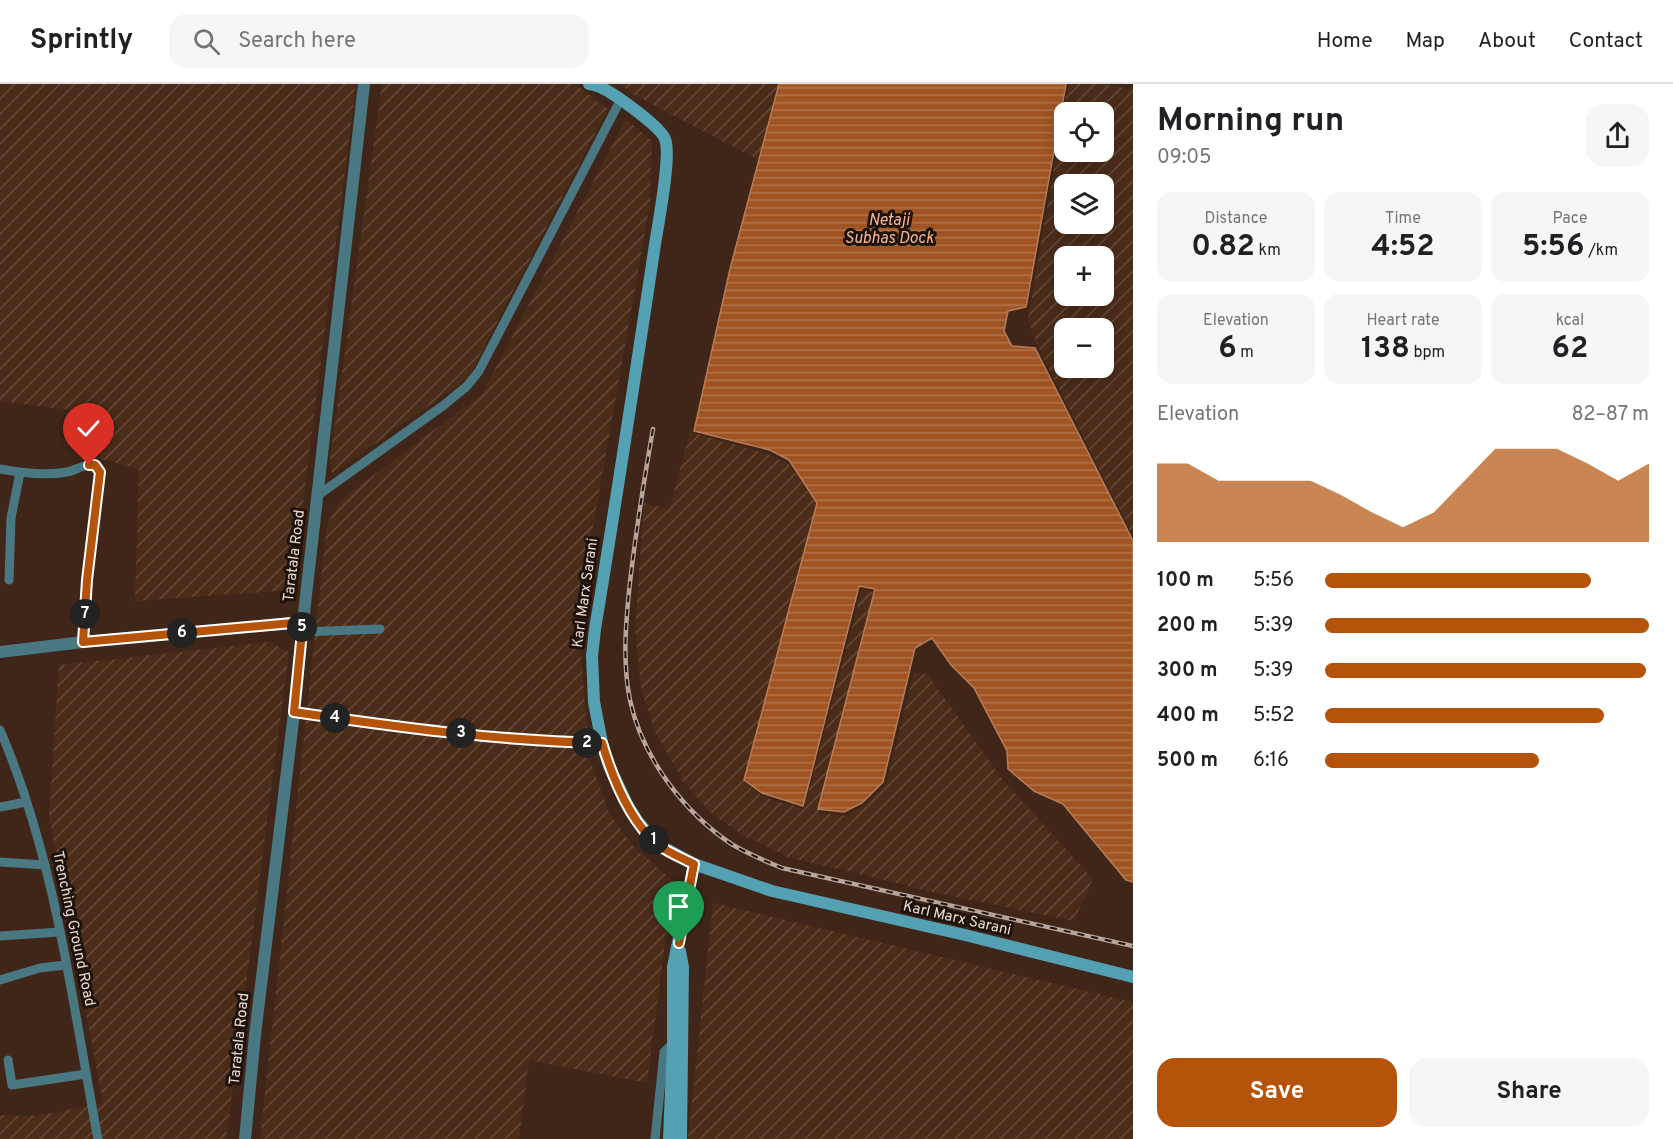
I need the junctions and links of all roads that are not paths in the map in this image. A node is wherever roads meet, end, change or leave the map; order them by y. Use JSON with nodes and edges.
{"nodes":[{"id":1,"x":364,"y":84,"type":"edge"},
{"id":2,"x":596,"y":85,"type":"edge"},
{"id":3,"x":621,"y":99,"type":"junction"},
{"id":4,"x":0,"y":469,"type":"edge"},
{"id":5,"x":20,"y":473,"type":"junction"},
{"id":6,"x":317,"y":496,"type":"junction"},
{"id":7,"x":9,"y":580,"type":"dead end"},
{"id":8,"x":302,"y":627,"type":"junction"},
{"id":9,"x":380,"y":628,"type":"dead end"},
{"id":10,"x":83,"y":642,"type":"junction"},
{"id":11,"x":0,"y":652,"type":"edge"},
{"id":12,"x":294,"y":712,"type":"junction"},
{"id":13,"x":0,"y":730,"type":"edge"},
{"id":14,"x":602,"y":743,"type":"junction"},
{"id":15,"x":26,"y":802,"type":"junction"},
{"id":16,"x":0,"y":807,"type":"edge"},
{"id":17,"x":0,"y":862,"type":"edge"},
{"id":18,"x":694,"y":864,"type":"junction"},
{"id":19,"x":45,"y":865,"type":"junction"},
{"id":20,"x":60,"y":932,"type":"junction"},
{"id":21,"x":0,"y":936,"type":"edge"},
{"id":22,"x":65,"y":964,"type":"junction"},
{"id":23,"x":1133,"y":977,"type":"edge"},
{"id":24,"x":0,"y":980,"type":"edge"},
{"id":25,"x":678,"y":1044,"type":"junction"},
{"id":26,"x":8,"y":1060,"type":"dead end"},
{"id":27,"x":86,"y":1074,"type":"junction"},
{"id":28,"x":98,"y":1139,"type":"edge"},
{"id":29,"x":245,"y":1139,"type":"edge"},
{"id":30,"x":655,"y":1139,"type":"edge"},
{"id":31,"x":669,"y":1139,"type":"edge"},
{"id":32,"x":681,"y":1139,"type":"edge"}],
"edges":[{"from":1,"to":6,"type":"street","name":"Taratala Road"},
{"from":2,"to":3,"type":"main road","name":"Karl Marx Sarani"},
{"from":3,"to":6,"type":"street"},
{"from":3,"to":14,"type":"main road","name":"Karl Marx Sarani"},
{"from":4,"to":5,"type":"street"},
{"from":5,"to":7,"type":"street"},
{"from":5,"to":10,"type":"street"},
{"from":6,"to":8,"type":"street","name":"Taratala Road"},
{"from":8,"to":9,"type":"street"},
{"from":8,"to":10,"type":"street"},
{"from":8,"to":12,"type":"street","name":"Taratala Road"},
{"from":10,"to":11,"type":"street"},
{"from":12,"to":14,"type":"street"},
{"from":12,"to":29,"type":"street","name":"Taratala Road"},
{"from":13,"to":15,"type":"street","name":"Trenching Ground Road"},
{"from":14,"to":18,"type":"main road","name":"Karl Marx Sarani"},
{"from":15,"to":16,"type":"street"},
{"from":15,"to":19,"type":"street","name":"Trenching Ground Road"},
{"from":17,"to":19,"type":"street"},
{"from":18,"to":23,"type":"main road","name":"Karl Marx Sarani"},
{"from":18,"to":25,"type":"main road"},
{"from":19,"to":20,"type":"street","name":"Trenching Ground Road"},
{"from":20,"to":21,"type":"street"},
{"from":20,"to":22,"type":"street","name":"Trenching Ground Road"},
{"from":22,"to":24,"type":"street"},
{"from":22,"to":27,"type":"street","name":"Trenching Ground Road"},
{"from":25,"to":30,"type":"street"},
{"from":25,"to":31,"type":"main road"},
{"from":25,"to":32,"type":"main road"},
{"from":26,"to":27,"type":"street"},
{"from":27,"to":28,"type":"street","name":"Trenching Ground Road"}]}
